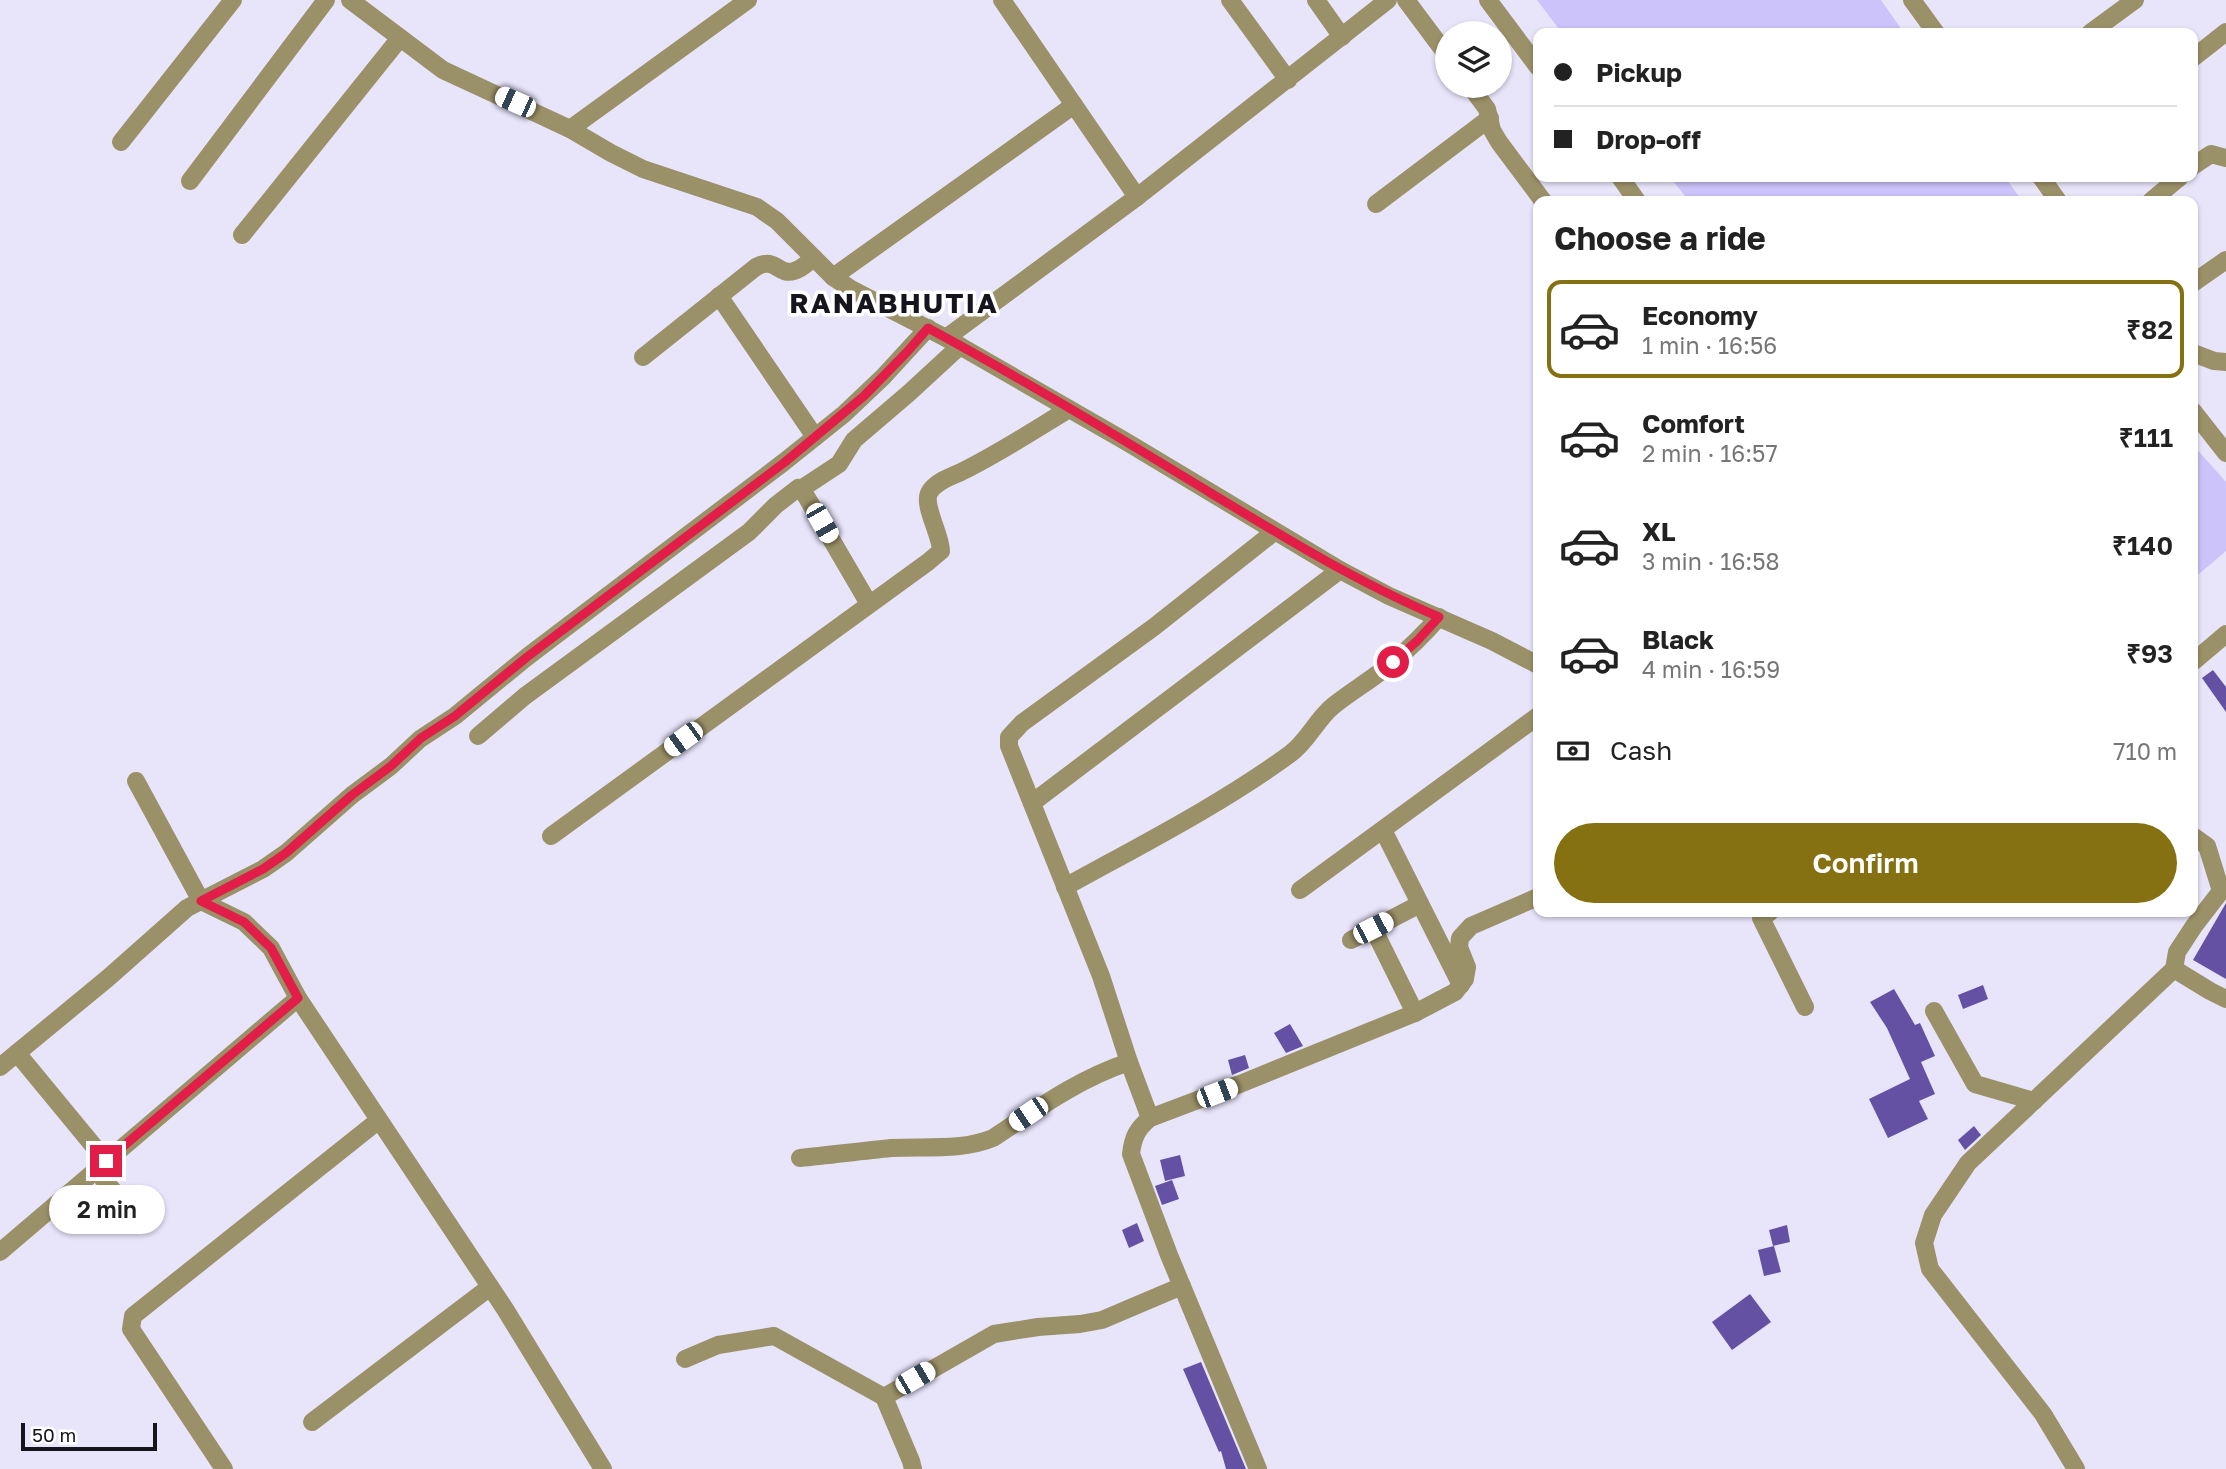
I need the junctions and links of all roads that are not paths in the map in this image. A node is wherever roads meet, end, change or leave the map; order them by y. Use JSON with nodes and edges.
{"nodes":[{"id":1,"x":233,"y":0,"type":"edge"},
{"id":2,"x":326,"y":0,"type":"edge"},
{"id":3,"x":350,"y":0,"type":"edge"},
{"id":4,"x":748,"y":0,"type":"edge"},
{"id":5,"x":1002,"y":0,"type":"edge"},
{"id":6,"x":1230,"y":0,"type":"edge"},
{"id":7,"x":1316,"y":0,"type":"edge"},
{"id":8,"x":1388,"y":0,"type":"edge"},
{"id":9,"x":1406,"y":0,"type":"edge"},
{"id":10,"x":1488,"y":0,"type":"edge"},
{"id":11,"x":1912,"y":0,"type":"edge"},
{"id":12,"x":2135,"y":0,"type":"edge"},
{"id":13,"x":1932,"y":28,"type":"edge"},
{"id":14,"x":2097,"y":28,"type":"edge"},
{"id":15,"x":2226,"y":32,"type":"edge"},
{"id":16,"x":1342,"y":37,"type":"junction"},
{"id":17,"x":400,"y":38,"type":"junction"},
{"id":18,"x":1435,"y":39,"type":"edge"},
{"id":19,"x":2198,"y":54,"type":"edge"},
{"id":20,"x":1533,"y":60,"type":"edge"},
{"id":21,"x":1287,"y":80,"type":"junction"},
{"id":22,"x":1479,"y":98,"type":"edge"},
{"id":23,"x":1074,"y":105,"type":"junction"},
{"id":24,"x":1490,"y":118,"type":"junction"},
{"id":25,"x":570,"y":129,"type":"junction"},
{"id":26,"x":121,"y":142,"type":"dead end"},
{"id":27,"x":2226,"y":158,"type":"edge"},
{"id":28,"x":2198,"y":163,"type":"edge"},
{"id":29,"x":190,"y":181,"type":"dead end"},
{"id":30,"x":2174,"y":182,"type":"edge"},
{"id":31,"x":1539,"y":196,"type":"edge"},
{"id":32,"x":2157,"y":196,"type":"edge"},
{"id":33,"x":1136,"y":197,"type":"junction"},
{"id":34,"x":1376,"y":204,"type":"dead end"},
{"id":35,"x":242,"y":235,"type":"dead end"},
{"id":36,"x":814,"y":258,"type":"junction"},
{"id":37,"x":2226,"y":260,"type":"edge"},
{"id":38,"x":833,"y":277,"type":"junction"},
{"id":39,"x":2198,"y":280,"type":"edge"},
{"id":40,"x":719,"y":296,"type":"junction"},
{"id":41,"x":928,"y":328,"type":"junction"},
{"id":42,"x":953,"y":342,"type":"junction"},
{"id":43,"x":2198,"y":355,"type":"edge"},
{"id":44,"x":643,"y":357,"type":"dead end"},
{"id":45,"x":2226,"y":362,"type":"edge"},
{"id":46,"x":1069,"y":409,"type":"junction"},
{"id":47,"x":2198,"y":417,"type":"edge"},
{"id":48,"x":816,"y":437,"type":"junction"},
{"id":49,"x":2226,"y":453,"type":"edge"},
{"id":50,"x":801,"y":488,"type":"junction"},
{"id":51,"x":1274,"y":532,"type":"junction"},
{"id":52,"x":1340,"y":570,"type":"junction"},
{"id":53,"x":869,"y":604,"type":"junction"},
{"id":54,"x":1439,"y":617,"type":"junction"},
{"id":55,"x":2226,"y":634,"type":"edge"},
{"id":56,"x":2198,"y":658,"type":"edge"},
{"id":57,"x":1533,"y":663,"type":"edge"},
{"id":58,"x":1533,"y":720,"type":"edge"},
{"id":59,"x":478,"y":736,"type":"dead end"},
{"id":60,"x":136,"y":781,"type":"dead end"},
{"id":61,"x":1031,"y":803,"type":"junction"},
{"id":62,"x":1383,"y":830,"type":"junction"},
{"id":63,"x":551,"y":836,"type":"dead end"},
{"id":64,"x":2198,"y":840,"type":"edge"},
{"id":65,"x":1065,"y":887,"type":"junction"},
{"id":66,"x":2224,"y":888,"type":"edge"},
{"id":67,"x":1300,"y":890,"type":"dead end"},
{"id":68,"x":1533,"y":899,"type":"edge"},
{"id":69,"x":201,"y":901,"type":"junction"},
{"id":70,"x":1420,"y":904,"type":"junction"},
{"id":71,"x":1762,"y":917,"type":"edge"},
{"id":72,"x":1373,"y":928,"type":"junction"},
{"id":73,"x":1351,"y":940,"type":"dead end"},
{"id":74,"x":2174,"y":969,"type":"junction"},
{"id":75,"x":1461,"y":985,"type":"junction"},
{"id":76,"x":298,"y":998,"type":"junction"},
{"id":77,"x":2226,"y":999,"type":"edge"},
{"id":78,"x":1805,"y":1007,"type":"dead end"},
{"id":79,"x":1934,"y":1011,"type":"dead end"},
{"id":80,"x":1415,"y":1013,"type":"junction"},
{"id":81,"x":16,"y":1053,"type":"junction"},
{"id":82,"x":1129,"y":1062,"type":"junction"},
{"id":83,"x":0,"y":1067,"type":"edge"},
{"id":84,"x":2035,"y":1101,"type":"junction"},
{"id":85,"x":1150,"y":1118,"type":"junction"},
{"id":86,"x":379,"y":1120,"type":"junction"},
{"id":87,"x":800,"y":1158,"type":"dead end"},
{"id":88,"x":101,"y":1166,"type":"junction"},
{"id":89,"x":116,"y":1193,"type":"dead end"},
{"id":90,"x":0,"y":1252,"type":"edge"},
{"id":91,"x":1182,"y":1286,"type":"junction"},
{"id":92,"x":490,"y":1287,"type":"junction"},
{"id":93,"x":685,"y":1359,"type":"dead end"},
{"id":94,"x":884,"y":1396,"type":"junction"},
{"id":95,"x":312,"y":1422,"type":"dead end"},
{"id":96,"x":224,"y":1469,"type":"edge"},
{"id":97,"x":603,"y":1469,"type":"edge"},
{"id":98,"x":913,"y":1469,"type":"edge"},
{"id":99,"x":1258,"y":1469,"type":"edge"},
{"id":100,"x":2076,"y":1469,"type":"edge"}],
"edges":[{"from":1,"to":26,"type":"street"},
{"from":2,"to":29,"type":"street"},
{"from":3,"to":17,"type":"street"},
{"from":4,"to":25,"type":"street"},
{"from":5,"to":23,"type":"street"},
{"from":6,"to":21,"type":"street"},
{"from":7,"to":16,"type":"street"},
{"from":8,"to":16,"type":"street"},
{"from":9,"to":18,"type":"street"},
{"from":10,"to":20,"type":"street"},
{"from":11,"to":13,"type":"street"},
{"from":12,"to":14,"type":"street"},
{"from":15,"to":19,"type":"street"},
{"from":16,"to":21,"type":"street"},
{"from":17,"to":25,"type":"street"},
{"from":17,"to":35,"type":"street"},
{"from":21,"to":33,"type":"street"},
{"from":22,"to":24,"type":"street"},
{"from":23,"to":33,"type":"street"},
{"from":23,"to":38,"type":"street"},
{"from":24,"to":31,"type":"street"},
{"from":24,"to":34,"type":"street"},
{"from":25,"to":36,"type":"street"},
{"from":27,"to":28,"type":"street"},
{"from":30,"to":32,"type":"street"},
{"from":33,"to":42,"type":"street"},
{"from":36,"to":38,"type":"street"},
{"from":36,"to":40,"type":"street"},
{"from":37,"to":39,"type":"street"},
{"from":38,"to":41,"type":"street"},
{"from":40,"to":44,"type":"street"},
{"from":40,"to":48,"type":"street"},
{"from":41,"to":42,"type":"street"},
{"from":41,"to":48,"type":"street"},
{"from":42,"to":46,"type":"street"},
{"from":42,"to":50,"type":"street"},
{"from":43,"to":45,"type":"street"},
{"from":46,"to":51,"type":"street"},
{"from":46,"to":53,"type":"street"},
{"from":47,"to":49,"type":"street"},
{"from":48,"to":69,"type":"street"},
{"from":50,"to":53,"type":"street"},
{"from":50,"to":59,"type":"street"},
{"from":51,"to":52,"type":"street"},
{"from":51,"to":61,"type":"street"},
{"from":52,"to":54,"type":"street"},
{"from":52,"to":61,"type":"street"},
{"from":53,"to":63,"type":"street"},
{"from":54,"to":57,"type":"street"},
{"from":54,"to":65,"type":"street"},
{"from":55,"to":56,"type":"street"},
{"from":58,"to":62,"type":"street"},
{"from":60,"to":69,"type":"street"},
{"from":61,"to":65,"type":"street"},
{"from":62,"to":67,"type":"street"},
{"from":62,"to":70,"type":"street"},
{"from":64,"to":66,"type":"street"},
{"from":65,"to":82,"type":"street"},
{"from":66,"to":74,"type":"street"},
{"from":68,"to":75,"type":"street"},
{"from":69,"to":76,"type":"street"},
{"from":69,"to":81,"type":"street"},
{"from":70,"to":72,"type":"street"},
{"from":70,"to":75,"type":"street"},
{"from":71,"to":78,"type":"street"},
{"from":72,"to":73,"type":"street"},
{"from":72,"to":80,"type":"street"},
{"from":74,"to":77,"type":"street"},
{"from":74,"to":84,"type":"street"},
{"from":75,"to":80,"type":"street"},
{"from":76,"to":86,"type":"street"},
{"from":76,"to":88,"type":"street"},
{"from":79,"to":84,"type":"street"},
{"from":80,"to":85,"type":"street"},
{"from":81,"to":83,"type":"street"},
{"from":81,"to":88,"type":"street"},
{"from":82,"to":85,"type":"street"},
{"from":82,"to":87,"type":"street"},
{"from":84,"to":100,"type":"street"},
{"from":85,"to":91,"type":"street"},
{"from":86,"to":92,"type":"street"},
{"from":86,"to":96,"type":"street"},
{"from":88,"to":89,"type":"street"},
{"from":88,"to":90,"type":"street"},
{"from":91,"to":94,"type":"street"},
{"from":91,"to":99,"type":"street"},
{"from":92,"to":95,"type":"street"},
{"from":92,"to":97,"type":"street"},
{"from":93,"to":94,"type":"street"},
{"from":94,"to":98,"type":"street"}]}
